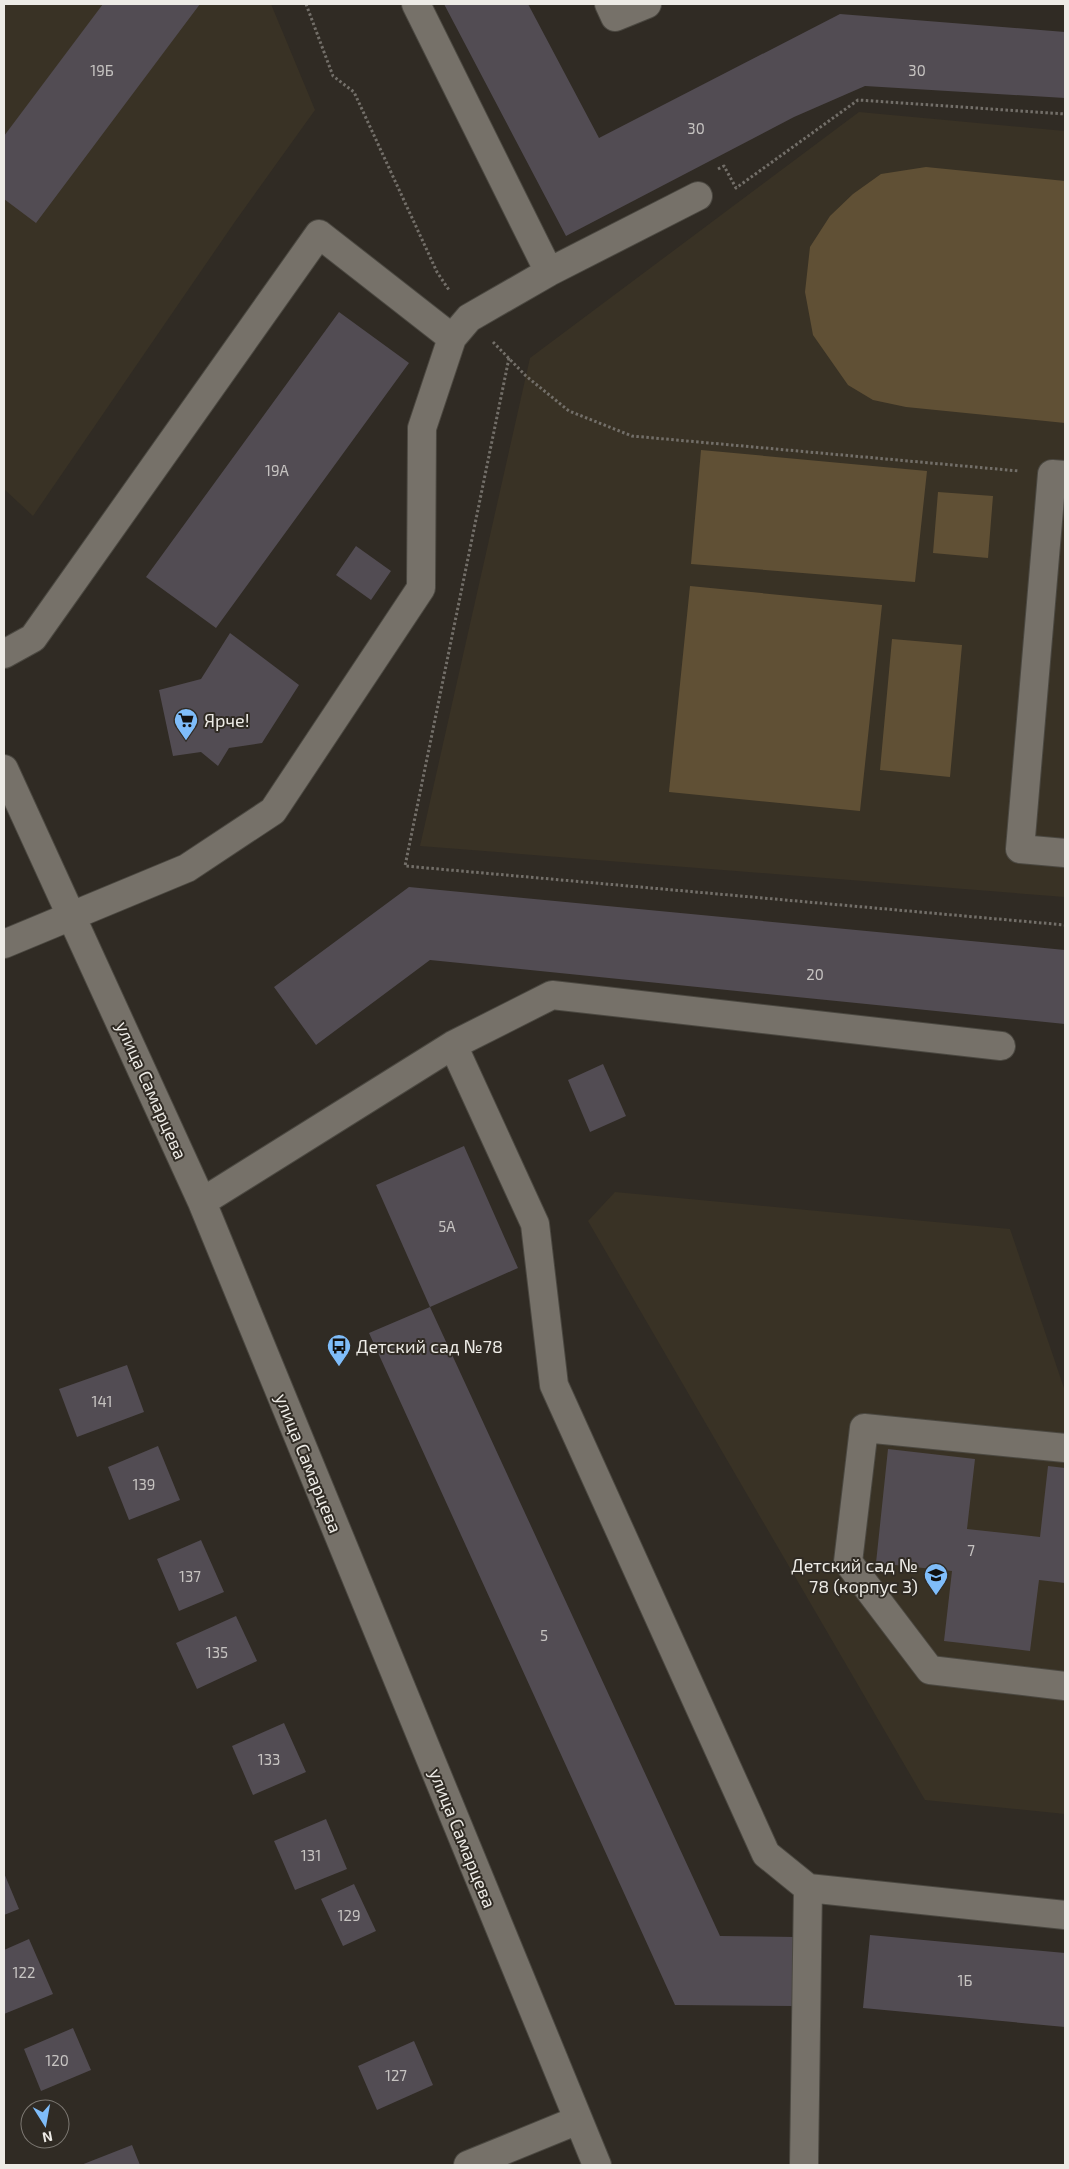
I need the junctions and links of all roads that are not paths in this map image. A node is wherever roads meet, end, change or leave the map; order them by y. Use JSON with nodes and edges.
{"nodes":[{"id":1,"x":416,"y":4,"type":"edge"},
{"id":2,"x":609,"y":4,"type":"edge"},
{"id":3,"x":647,"y":4,"type":"edge"},
{"id":4,"x":698,"y":196,"type":"dead end"},
{"id":5,"x":549,"y":272,"type":"junction"},
{"id":6,"x":461,"y":328,"type":"junction"},
{"id":7,"x":1059,"y":474,"type":"edge"},
{"id":8,"x":4,"y":654,"type":"edge"},
{"id":9,"x":4,"y":769,"type":"edge"},
{"id":10,"x":1065,"y":853,"type":"edge"},
{"id":11,"x":72,"y":916,"type":"junction"},
{"id":12,"x":4,"y":944,"type":"edge"},
{"id":13,"x":453,"y":1045,"type":"junction"},
{"id":14,"x":1001,"y":1046,"type":"dead end"},
{"id":15,"x":202,"y":1202,"type":"junction"},
{"id":16,"x":1065,"y":1448,"type":"edge"},
{"id":17,"x":1065,"y":1686,"type":"edge"},
{"id":18,"x":808,"y":1888,"type":"junction"},
{"id":19,"x":1065,"y":1914,"type":"edge"},
{"id":20,"x":578,"y":2120,"type":"junction"},
{"id":21,"x":468,"y":2165,"type":"edge"},
{"id":22,"x":597,"y":2165,"type":"edge"},
{"id":23,"x":804,"y":2165,"type":"edge"}],
"edges":[{"from":1,"to":5,"type":"street"},
{"from":2,"to":3,"type":"street"},
{"from":4,"to":5,"type":"street"},
{"from":5,"to":6,"type":"street"},
{"from":6,"to":8,"type":"street"},
{"from":6,"to":11,"type":"street"},
{"from":7,"to":10,"type":"street"},
{"from":9,"to":11,"type":"street","name":"улица Самарцева"},
{"from":11,"to":12,"type":"street"},
{"from":11,"to":15,"type":"street","name":"улица Самарцева"},
{"from":13,"to":14,"type":"street"},
{"from":13,"to":15,"type":"street"},
{"from":13,"to":18,"type":"street"},
{"from":15,"to":20,"type":"street","name":"улица Самарцева"},
{"from":16,"to":17,"type":"street"},
{"from":18,"to":19,"type":"street"},
{"from":18,"to":23,"type":"street"},
{"from":20,"to":21,"type":"street"},
{"from":20,"to":22,"type":"street","name":"улица Самарцева"}]}
